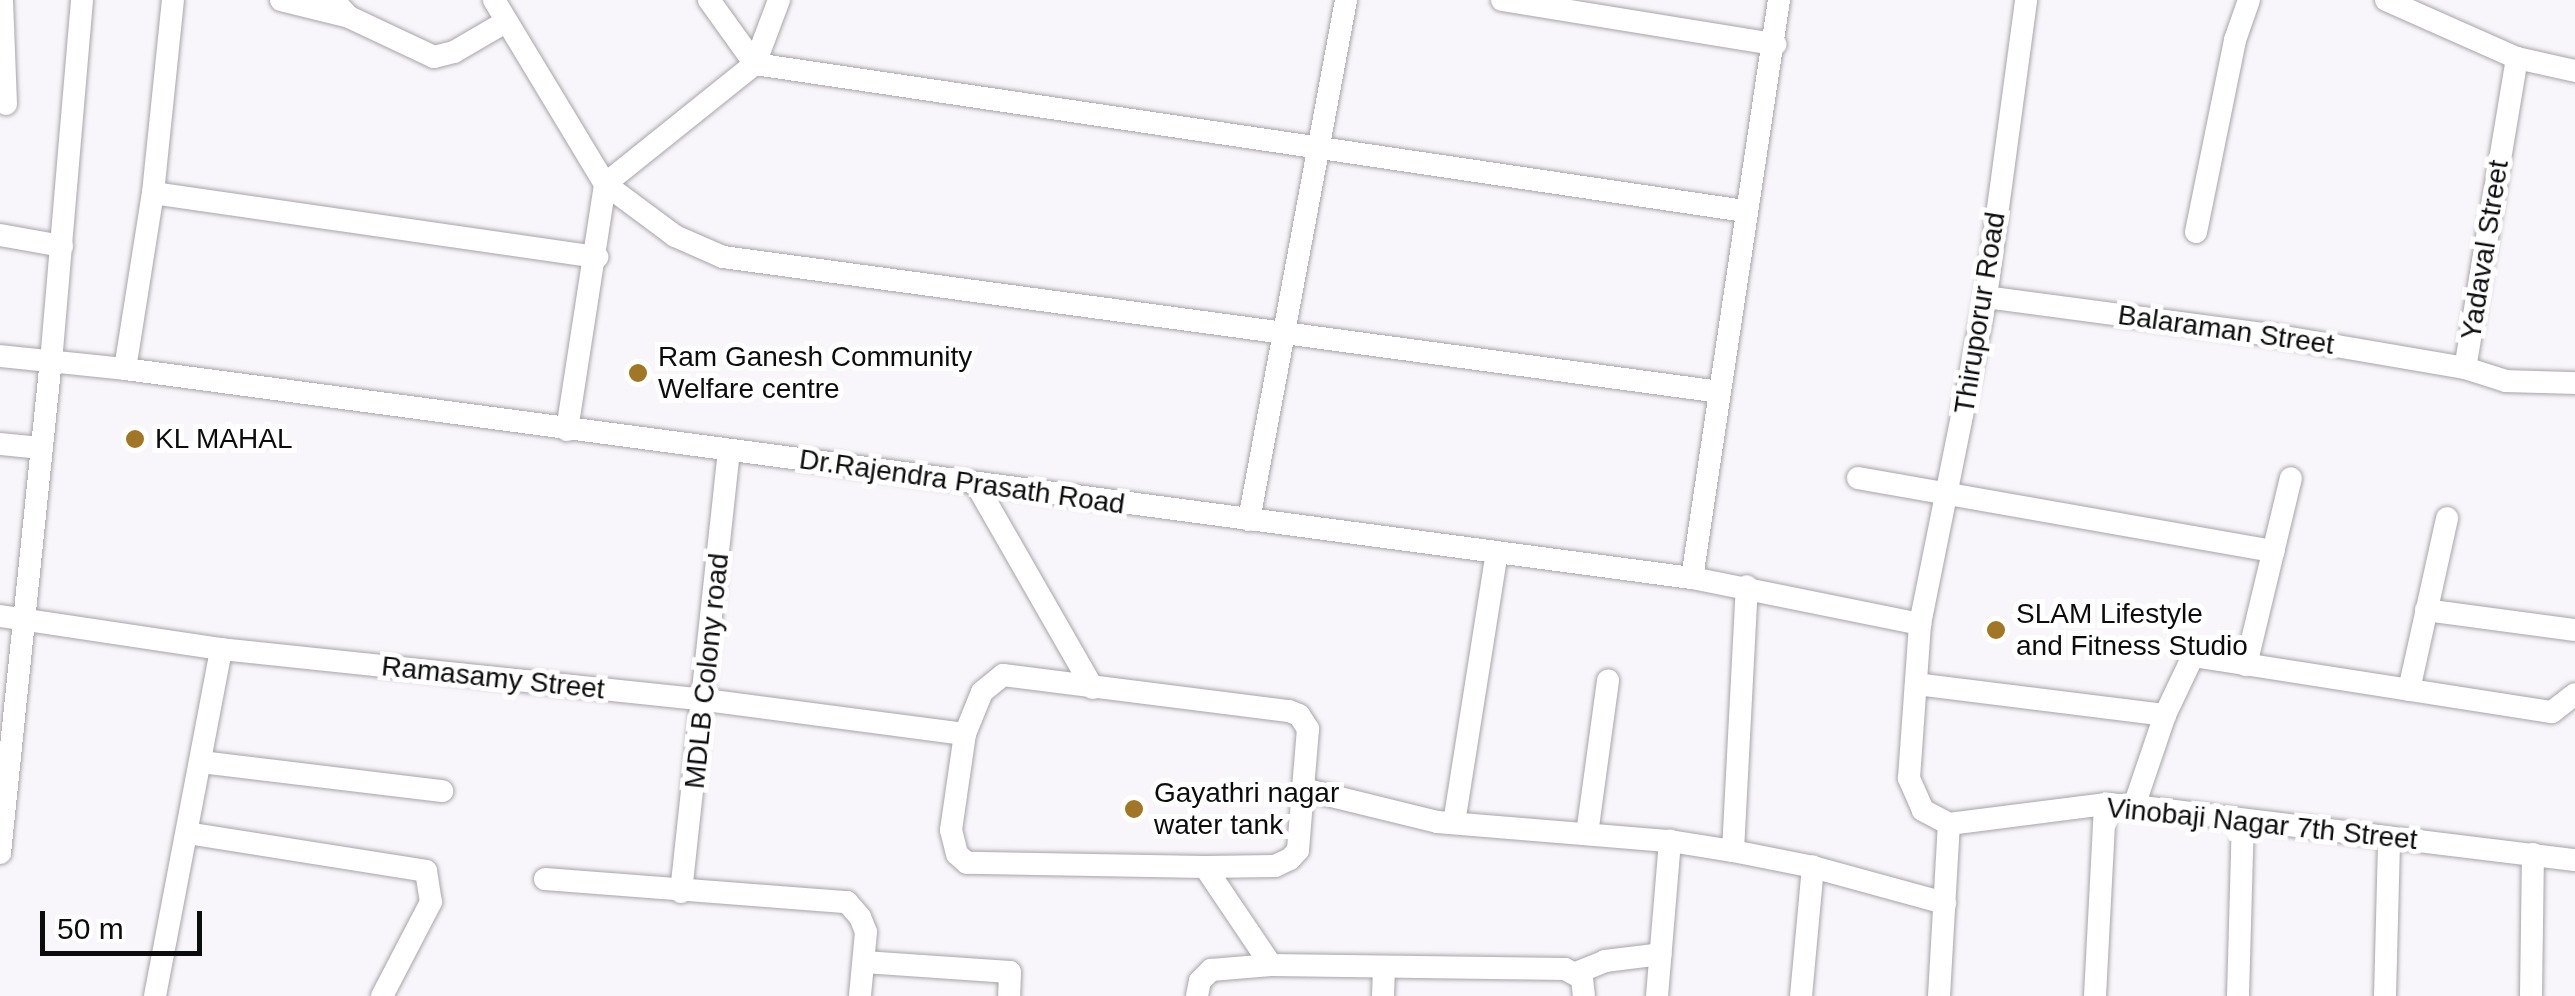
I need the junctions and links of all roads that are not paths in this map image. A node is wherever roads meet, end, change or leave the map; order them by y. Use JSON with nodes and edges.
{"nodes":[{"id":1,"x":2,"y":0,"type":"edge"},
{"id":2,"x":82,"y":0,"type":"edge"},
{"id":3,"x":173,"y":0,"type":"edge"},
{"id":4,"x":281,"y":0,"type":"edge"},
{"id":5,"x":494,"y":0,"type":"edge"},
{"id":6,"x":709,"y":0,"type":"edge"},
{"id":7,"x":779,"y":0,"type":"edge"},
{"id":8,"x":1346,"y":0,"type":"edge"},
{"id":9,"x":1502,"y":0,"type":"edge"},
{"id":10,"x":1779,"y":0,"type":"edge"},
{"id":11,"x":2026,"y":0,"type":"edge"},
{"id":12,"x":2249,"y":0,"type":"edge"},
{"id":13,"x":2386,"y":0,"type":"edge"},
{"id":14,"x":341,"y":9,"type":"edge"},
{"id":15,"x":507,"y":21,"type":"junction"},
{"id":16,"x":1775,"y":44,"type":"junction"},
{"id":17,"x":2516,"y":58,"type":"junction"},
{"id":18,"x":755,"y":64,"type":"junction"},
{"id":19,"x":2575,"y":70,"type":"edge"},
{"id":20,"x":6,"y":104,"type":"dead end"},
{"id":21,"x":1321,"y":148,"type":"junction"},
{"id":22,"x":605,"y":184,"type":"junction"},
{"id":23,"x":153,"y":193,"type":"junction"},
{"id":24,"x":1744,"y":211,"type":"junction"},
{"id":25,"x":2196,"y":232,"type":"dead end"},
{"id":26,"x":0,"y":236,"type":"edge"},
{"id":27,"x":62,"y":246,"type":"junction"},
{"id":28,"x":597,"y":257,"type":"junction"},
{"id":29,"x":1986,"y":297,"type":"junction"},
{"id":30,"x":1286,"y":332,"type":"junction"},
{"id":31,"x":0,"y":356,"type":"edge"},
{"id":32,"x":52,"y":362,"type":"junction"},
{"id":33,"x":2466,"y":368,"type":"junction"},
{"id":34,"x":125,"y":369,"type":"junction"},
{"id":35,"x":2575,"y":384,"type":"edge"},
{"id":36,"x":1720,"y":392,"type":"junction"},
{"id":37,"x":567,"y":430,"type":"junction"},
{"id":38,"x":0,"y":444,"type":"edge"},
{"id":39,"x":40,"y":448,"type":"junction"},
{"id":40,"x":729,"y":451,"type":"junction"},
{"id":41,"x":1858,"y":478,"type":"dead end"},
{"id":42,"x":2292,"y":478,"type":"dead end"},
{"id":43,"x":976,"y":484,"type":"junction"},
{"id":44,"x":1949,"y":491,"type":"junction"},
{"id":45,"x":2447,"y":518,"type":"dead end"},
{"id":46,"x":1250,"y":520,"type":"junction"},
{"id":47,"x":2274,"y":551,"type":"junction"},
{"id":48,"x":1497,"y":553,"type":"junction"},
{"id":49,"x":1692,"y":578,"type":"junction"},
{"id":50,"x":1747,"y":586,"type":"junction"},
{"id":51,"x":2426,"y":610,"type":"junction"},
{"id":52,"x":10,"y":618,"type":"edge"},
{"id":53,"x":1920,"y":624,"type":"junction"},
{"id":54,"x":2574,"y":630,"type":"edge"},
{"id":55,"x":221,"y":649,"type":"junction"},
{"id":56,"x":2246,"y":665,"type":"junction"},
{"id":57,"x":1608,"y":680,"type":"dead end"},
{"id":58,"x":1916,"y":684,"type":"junction"},
{"id":59,"x":1093,"y":688,"type":"junction"},
{"id":60,"x":2408,"y":690,"type":"junction"},
{"id":61,"x":2575,"y":694,"type":"edge"},
{"id":62,"x":706,"y":700,"type":"junction"},
{"id":63,"x":2165,"y":715,"type":"junction"},
{"id":64,"x":965,"y":734,"type":"junction"},
{"id":65,"x":6,"y":754,"type":"edge"},
{"id":66,"x":200,"y":762,"type":"junction"},
{"id":67,"x":1303,"y":790,"type":"junction"},
{"id":68,"x":442,"y":791,"type":"dead end"},
{"id":69,"x":2105,"y":804,"type":"junction"},
{"id":70,"x":2134,"y":806,"type":"junction"},
{"id":71,"x":2243,"y":822,"type":"junction"},
{"id":72,"x":1454,"y":823,"type":"junction"},
{"id":73,"x":1949,"y":824,"type":"junction"},
{"id":74,"x":186,"y":834,"type":"junction"},
{"id":75,"x":1587,"y":834,"type":"junction"},
{"id":76,"x":2389,"y":839,"type":"junction"},
{"id":77,"x":1670,"y":841,"type":"junction"},
{"id":78,"x":1733,"y":851,"type":"junction"},
{"id":79,"x":0,"y":852,"type":"edge"},
{"id":80,"x":2533,"y":854,"type":"junction"},
{"id":81,"x":2575,"y":860,"type":"edge"},
{"id":82,"x":1205,"y":866,"type":"junction"},
{"id":83,"x":1813,"y":867,"type":"junction"},
{"id":84,"x":545,"y":879,"type":"dead end"},
{"id":85,"x":682,"y":892,"type":"junction"},
{"id":86,"x":1945,"y":903,"type":"junction"},
{"id":87,"x":1661,"y":954,"type":"junction"},
{"id":88,"x":864,"y":962,"type":"junction"},
{"id":89,"x":1271,"y":965,"type":"junction"},
{"id":90,"x":1384,"y":970,"type":"junction"},
{"id":91,"x":1576,"y":972,"type":"junction"},
{"id":92,"x":155,"y":996,"type":"edge"},
{"id":93,"x":382,"y":996,"type":"edge"},
{"id":94,"x":860,"y":996,"type":"edge"},
{"id":95,"x":1009,"y":996,"type":"edge"},
{"id":96,"x":1197,"y":996,"type":"edge"},
{"id":97,"x":1383,"y":996,"type":"edge"},
{"id":98,"x":1584,"y":996,"type":"edge"},
{"id":99,"x":1658,"y":996,"type":"edge"},
{"id":100,"x":1801,"y":996,"type":"edge"},
{"id":101,"x":1939,"y":996,"type":"edge"},
{"id":102,"x":2095,"y":996,"type":"edge"},
{"id":103,"x":2238,"y":996,"type":"edge"},
{"id":104,"x":2385,"y":996,"type":"edge"},
{"id":105,"x":2531,"y":996,"type":"edge"}],
"edges":[{"from":1,"to":20,"type":"street"},
{"from":2,"to":27,"type":"street"},
{"from":3,"to":23,"type":"street"},
{"from":4,"to":14,"type":"street"},
{"from":5,"to":15,"type":"street"},
{"from":6,"to":18,"type":"street"},
{"from":7,"to":18,"type":"street"},
{"from":8,"to":21,"type":"street"},
{"from":9,"to":16,"type":"street"},
{"from":10,"to":16,"type":"street"},
{"from":11,"to":29,"type":"street","name":"Thiruporur Road"},
{"from":12,"to":25,"type":"street"},
{"from":13,"to":17,"type":"street"},
{"from":14,"to":15,"type":"street"},
{"from":15,"to":22,"type":"street"},
{"from":16,"to":24,"type":"street"},
{"from":17,"to":19,"type":"street"},
{"from":17,"to":33,"type":"street","name":"Yadaval Street"},
{"from":18,"to":21,"type":"street"},
{"from":18,"to":22,"type":"street"},
{"from":21,"to":24,"type":"street"},
{"from":21,"to":30,"type":"street"},
{"from":22,"to":28,"type":"street"},
{"from":22,"to":30,"type":"street"},
{"from":23,"to":28,"type":"street"},
{"from":23,"to":34,"type":"street"},
{"from":24,"to":36,"type":"street"},
{"from":26,"to":27,"type":"street"},
{"from":27,"to":32,"type":"street"},
{"from":28,"to":37,"type":"street"},
{"from":29,"to":33,"type":"street","name":"Balaraman Street"},
{"from":29,"to":44,"type":"street","name":"Thiruporur Road"},
{"from":30,"to":36,"type":"street"},
{"from":30,"to":46,"type":"street"},
{"from":31,"to":32,"type":"street","name":"Dr.Rajendra Prasath Road"},
{"from":32,"to":34,"type":"street","name":"Dr.Rajendra Prasath Road"},
{"from":32,"to":39,"type":"street"},
{"from":33,"to":35,"type":"street","name":"Yadaval Street"},
{"from":34,"to":37,"type":"street","name":"Dr.Rajendra Prasath Road"},
{"from":36,"to":49,"type":"street"},
{"from":37,"to":40,"type":"street","name":"Dr.Rajendra Prasath Road"},
{"from":38,"to":39,"type":"street"},
{"from":39,"to":52,"type":"street"},
{"from":40,"to":43,"type":"street","name":"Dr.Rajendra Prasath Road"},
{"from":40,"to":62,"type":"street","name":"MDLB Colony road"},
{"from":41,"to":44,"type":"street"},
{"from":42,"to":47,"type":"street"},
{"from":43,"to":46,"type":"street","name":"Dr.Rajendra Prasath Road"},
{"from":43,"to":59,"type":"street"},
{"from":44,"to":47,"type":"street"},
{"from":44,"to":53,"type":"street","name":"Thiruporur Road"},
{"from":45,"to":51,"type":"street"},
{"from":46,"to":48,"type":"street","name":"Dr.Rajendra Prasath Road"},
{"from":47,"to":56,"type":"street"},
{"from":48,"to":49,"type":"street","name":"Dr.Rajendra Prasath Road"},
{"from":48,"to":72,"type":"street"},
{"from":49,"to":50,"type":"street","name":"Dr.Rajendra Prasath Road"},
{"from":50,"to":53,"type":"street","name":"Dr.Rajendra Prasath Road"},
{"from":50,"to":78,"type":"street"},
{"from":51,"to":54,"type":"street"},
{"from":51,"to":60,"type":"street"},
{"from":52,"to":55,"type":"street","name":"Ramasamy Street"},
{"from":52,"to":65,"type":"street"},
{"from":53,"to":58,"type":"street","name":"Thiruporur Road"},
{"from":55,"to":62,"type":"street","name":"Ramasamy Street"},
{"from":55,"to":66,"type":"street"},
{"from":56,"to":60,"type":"street"},
{"from":56,"to":63,"type":"street"},
{"from":57,"to":75,"type":"street"},
{"from":58,"to":63,"type":"street"},
{"from":58,"to":73,"type":"street","name":"Thiruporur Road"},
{"from":59,"to":64,"type":"street"},
{"from":59,"to":67,"type":"street"},
{"from":60,"to":61,"type":"street"},
{"from":62,"to":64,"type":"street","name":"Ramasamy Street"},
{"from":62,"to":85,"type":"street","name":"MDLB Colony road"},
{"from":63,"to":70,"type":"street"},
{"from":64,"to":82,"type":"street"},
{"from":65,"to":79,"type":"street"},
{"from":66,"to":68,"type":"street"},
{"from":66,"to":74,"type":"street"},
{"from":67,"to":72,"type":"street"},
{"from":67,"to":82,"type":"street"},
{"from":69,"to":70,"type":"street","name":"Vinobaji Nagar 7th Street"},
{"from":69,"to":73,"type":"street","name":"Vinobaji Nagar 7th Street"},
{"from":69,"to":102,"type":"street"},
{"from":70,"to":71,"type":"street","name":"Vinobaji Nagar 7th Street"},
{"from":71,"to":76,"type":"street","name":"Vinobaji Nagar 7th Street"},
{"from":71,"to":103,"type":"street"},
{"from":72,"to":75,"type":"street"},
{"from":73,"to":86,"type":"street"},
{"from":74,"to":92,"type":"street"},
{"from":74,"to":93,"type":"street"},
{"from":75,"to":77,"type":"street"},
{"from":76,"to":80,"type":"street","name":"Vinobaji Nagar 7th Street"},
{"from":76,"to":104,"type":"street"},
{"from":77,"to":78,"type":"street"},
{"from":77,"to":87,"type":"street"},
{"from":78,"to":83,"type":"street"},
{"from":80,"to":81,"type":"street","name":"Vinobaji Nagar 7th Street"},
{"from":80,"to":105,"type":"street"},
{"from":82,"to":89,"type":"street"},
{"from":83,"to":86,"type":"street"},
{"from":83,"to":100,"type":"street"},
{"from":84,"to":85,"type":"street"},
{"from":85,"to":88,"type":"street"},
{"from":86,"to":101,"type":"street"},
{"from":87,"to":91,"type":"street"},
{"from":87,"to":99,"type":"street"},
{"from":88,"to":94,"type":"street"},
{"from":88,"to":95,"type":"street"},
{"from":89,"to":90,"type":"street"},
{"from":89,"to":96,"type":"street"},
{"from":90,"to":91,"type":"street"},
{"from":90,"to":97,"type":"street"},
{"from":91,"to":98,"type":"street"}]}
